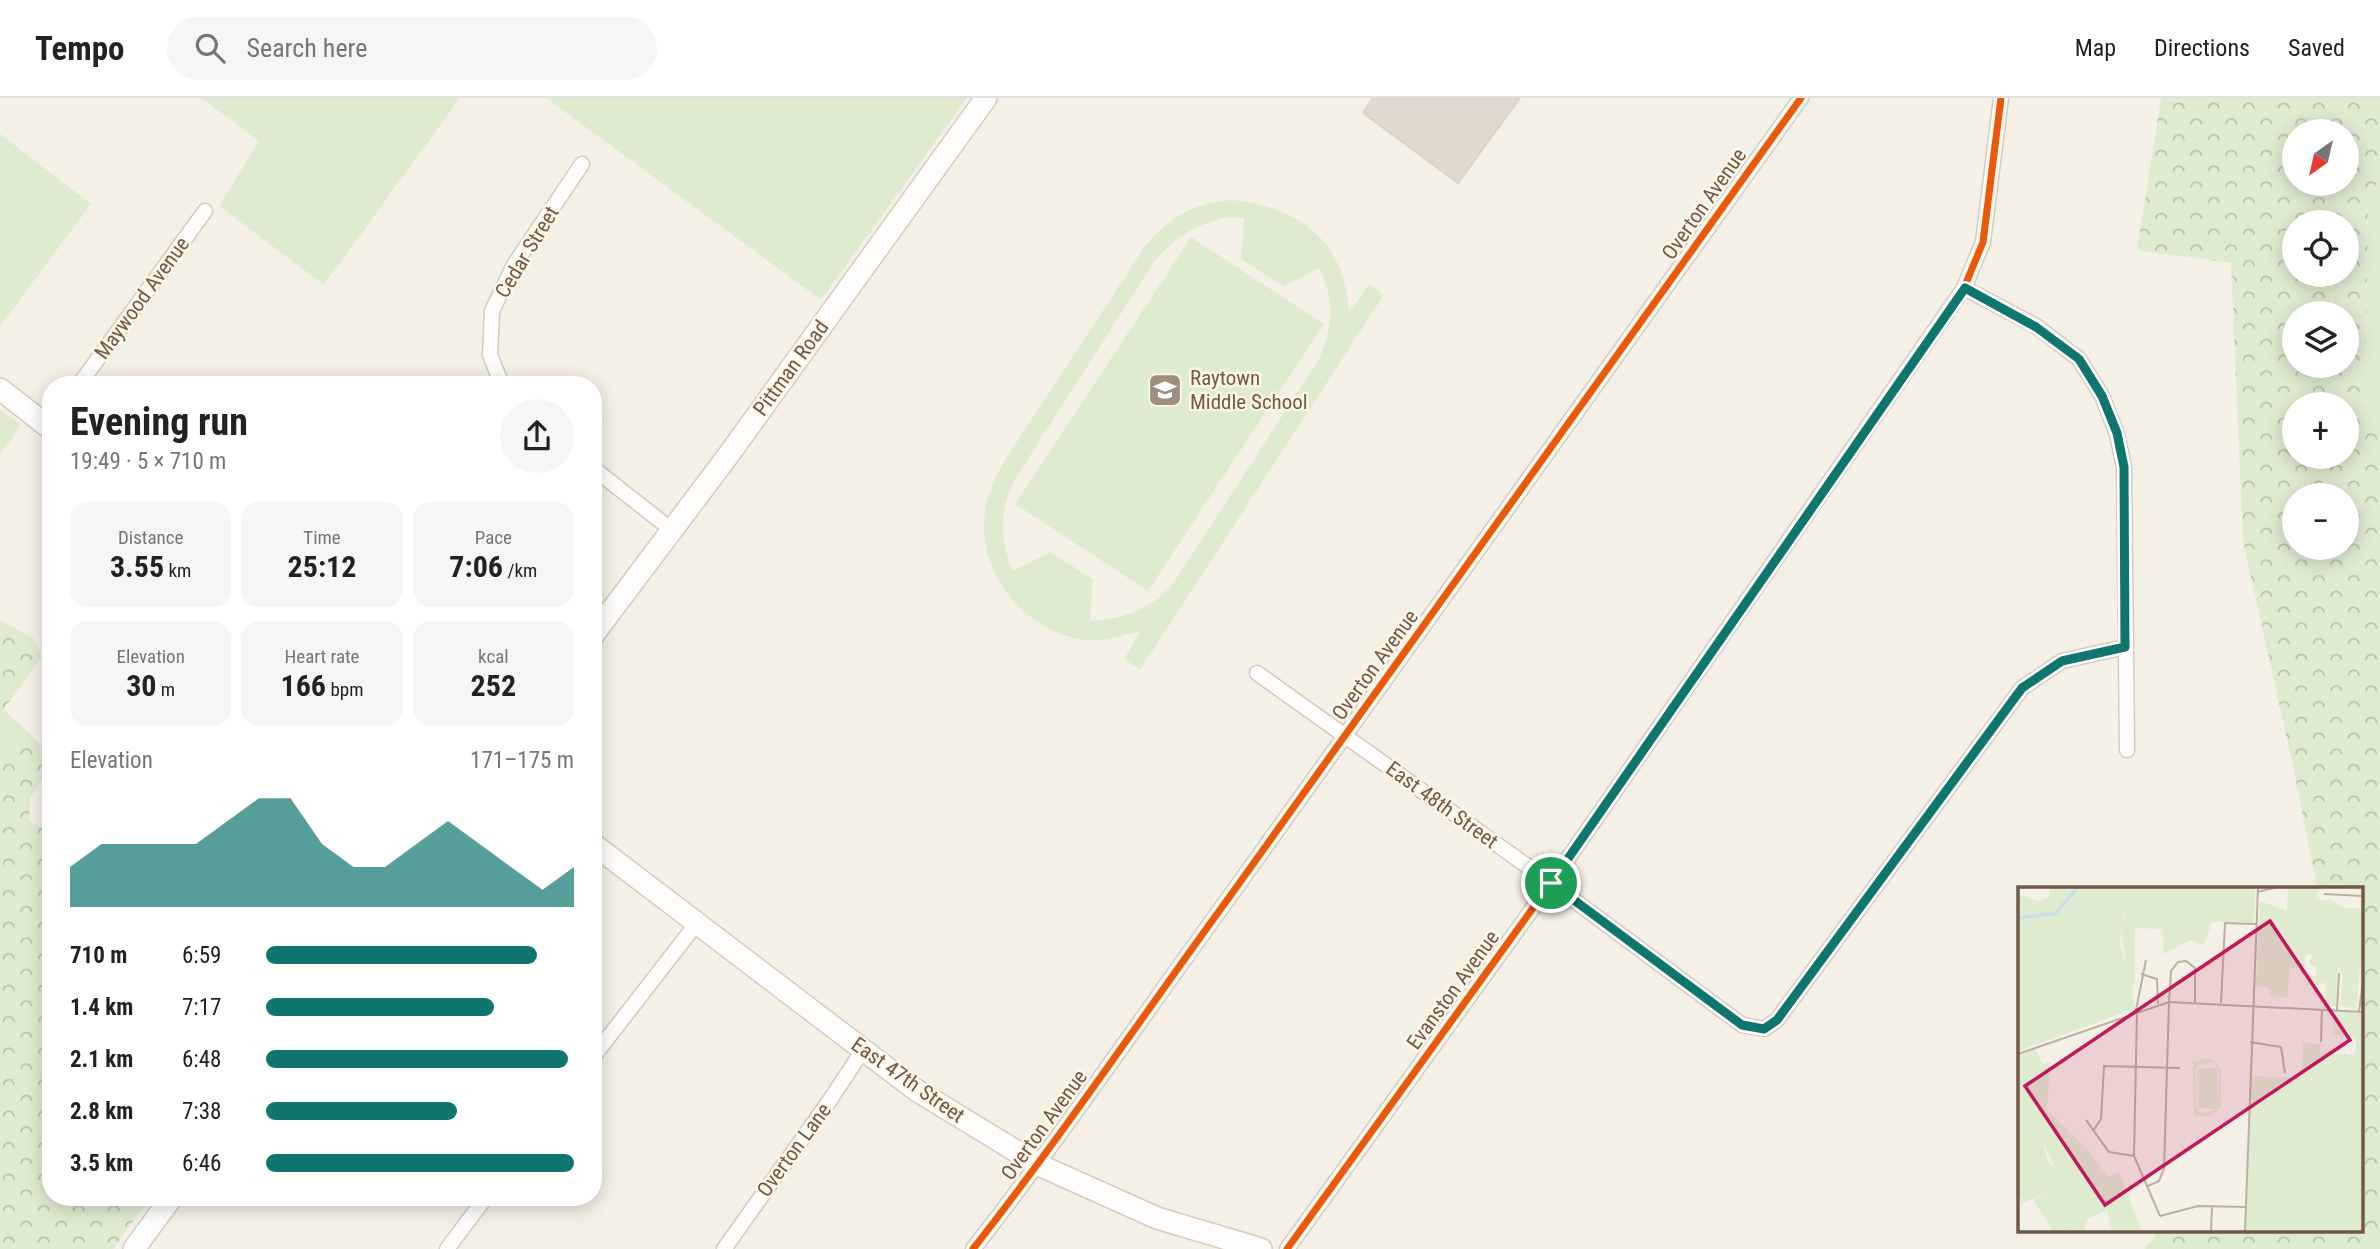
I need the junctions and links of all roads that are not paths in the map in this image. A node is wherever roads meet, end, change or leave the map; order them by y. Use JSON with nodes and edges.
{"nodes":[{"id":1,"x":986,"y":98,"type":"edge"},
{"id":2,"x":1801,"y":98,"type":"edge"},
{"id":3,"x":2001,"y":98,"type":"edge"},
{"id":4,"x":582,"y":164,"type":"dead end"},
{"id":5,"x":205,"y":211,"type":"dead end"},
{"id":6,"x":1965,"y":288,"type":"junction"},
{"id":7,"x":86,"y":376,"type":"edge"},
{"id":8,"x":498,"y":376,"type":"edge"},
{"id":9,"x":0,"y":389,"type":"edge"},
{"id":10,"x":42,"y":421,"type":"edge"},
{"id":11,"x":602,"y":475,"type":"edge"},
{"id":12,"x":673,"y":531,"type":"junction"},
{"id":13,"x":602,"y":623,"type":"edge"},
{"id":14,"x":2125,"y":647,"type":"junction"},
{"id":15,"x":1257,"y":673,"type":"dead end"},
{"id":16,"x":1346,"y":735,"type":"junction"},
{"id":17,"x":2127,"y":750,"type":"dead end"},
{"id":18,"x":602,"y":851,"type":"edge"},
{"id":19,"x":1551,"y":883,"type":"junction"},
{"id":20,"x":697,"y":923,"type":"junction"},
{"id":21,"x":602,"y":1045,"type":"edge"},
{"id":22,"x":863,"y":1050,"type":"junction"},
{"id":23,"x":1039,"y":1165,"type":"junction"},
{"id":24,"x":165,"y":1206,"type":"edge"},
{"id":25,"x":479,"y":1206,"type":"edge"},
{"id":26,"x":134,"y":1249,"type":"edge"},
{"id":27,"x":447,"y":1249,"type":"edge"},
{"id":28,"x":724,"y":1249,"type":"edge"},
{"id":29,"x":973,"y":1249,"type":"edge"},
{"id":30,"x":1261,"y":1249,"type":"edge"},
{"id":31,"x":1287,"y":1249,"type":"edge"}],
"edges":[{"from":1,"to":12,"type":"main road","name":"Pittman Road"},
{"from":2,"to":16,"type":"street","name":"Overton Avenue"},
{"from":3,"to":6,"type":"street","name":"Evanston Avenue"},
{"from":4,"to":8,"type":"street","name":"Cedar Street"},
{"from":5,"to":7,"type":"street","name":"Maywood Avenue"},
{"from":6,"to":14,"type":"street"},
{"from":6,"to":19,"type":"street","name":"Evanston Avenue"},
{"from":9,"to":10,"type":"main road"},
{"from":11,"to":12,"type":"street"},
{"from":12,"to":13,"type":"main road","name":"Pittman Road"},
{"from":14,"to":17,"type":"street"},
{"from":14,"to":19,"type":"street","name":"East 48th Street"},
{"from":15,"to":16,"type":"street","name":"East 48th Street"},
{"from":16,"to":19,"type":"street","name":"East 48th Street"},
{"from":16,"to":23,"type":"street","name":"Overton Avenue"},
{"from":18,"to":20,"type":"main road","name":"East 47th Street"},
{"from":19,"to":31,"type":"street","name":"Evanston Avenue"},
{"from":20,"to":21,"type":"street"},
{"from":20,"to":22,"type":"main road","name":"East 47th Street"},
{"from":22,"to":23,"type":"main road","name":"East 47th Street"},
{"from":22,"to":28,"type":"street","name":"Overton Lane"},
{"from":23,"to":29,"type":"street","name":"Overton Avenue"},
{"from":23,"to":30,"type":"main road","name":"East 47th Street"},
{"from":24,"to":26,"type":"main road"},
{"from":25,"to":27,"type":"street"}]}
